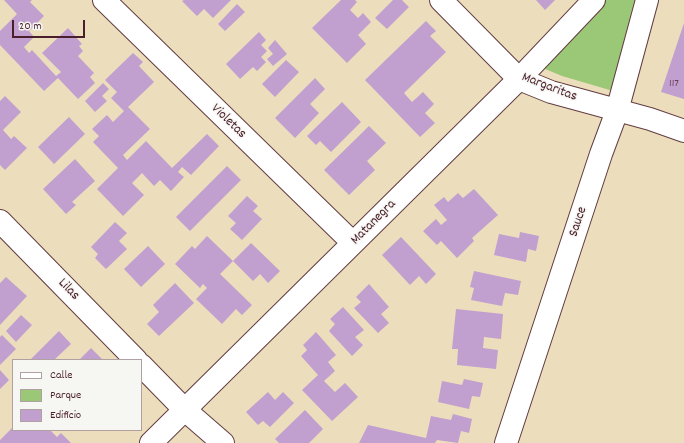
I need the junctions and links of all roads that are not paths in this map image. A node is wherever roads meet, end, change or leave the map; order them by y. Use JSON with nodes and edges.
{"nodes":[{"id":1,"x":104,"y":0,"type":"edge"},
{"id":2,"x":441,"y":0,"type":"edge"},
{"id":3,"x":594,"y":0,"type":"edge"},
{"id":4,"x":647,"y":0,"type":"edge"},
{"id":5,"x":519,"y":79,"type":"junction"},
{"id":6,"x":617,"y":111,"type":"junction"},
{"id":7,"x":684,"y":130,"type":"edge"},
{"id":8,"x":0,"y":221,"type":"edge"},
{"id":9,"x":353,"y":243,"type":"junction"},
{"id":10,"x":135,"y":359,"type":"edge"},
{"id":11,"x":142,"y":366,"type":"edge"},
{"id":12,"x":185,"y":410,"type":"junction"},
{"id":13,"x":151,"y":443,"type":"edge"},
{"id":14,"x":222,"y":443,"type":"edge"},
{"id":15,"x":506,"y":443,"type":"edge"}],
"edges":[{"from":1,"to":9,"type":"street","name":"Violetas"},
{"from":2,"to":5,"type":"street","name":"Margaritas"},
{"from":3,"to":5,"type":"street","name":"Matanegra"},
{"from":4,"to":6,"type":"street","name":"Sauce"},
{"from":5,"to":6,"type":"street","name":"Margaritas"},
{"from":5,"to":9,"type":"street","name":"Matanegra"},
{"from":6,"to":7,"type":"street","name":"Margaritas"},
{"from":6,"to":15,"type":"street","name":"Sauce"},
{"from":8,"to":10,"type":"street","name":"Lilas"},
{"from":9,"to":12,"type":"street","name":"Matanegra"},
{"from":11,"to":12,"type":"street"},
{"from":12,"to":13,"type":"street","name":"Matanegra"},
{"from":12,"to":14,"type":"street"}]}
